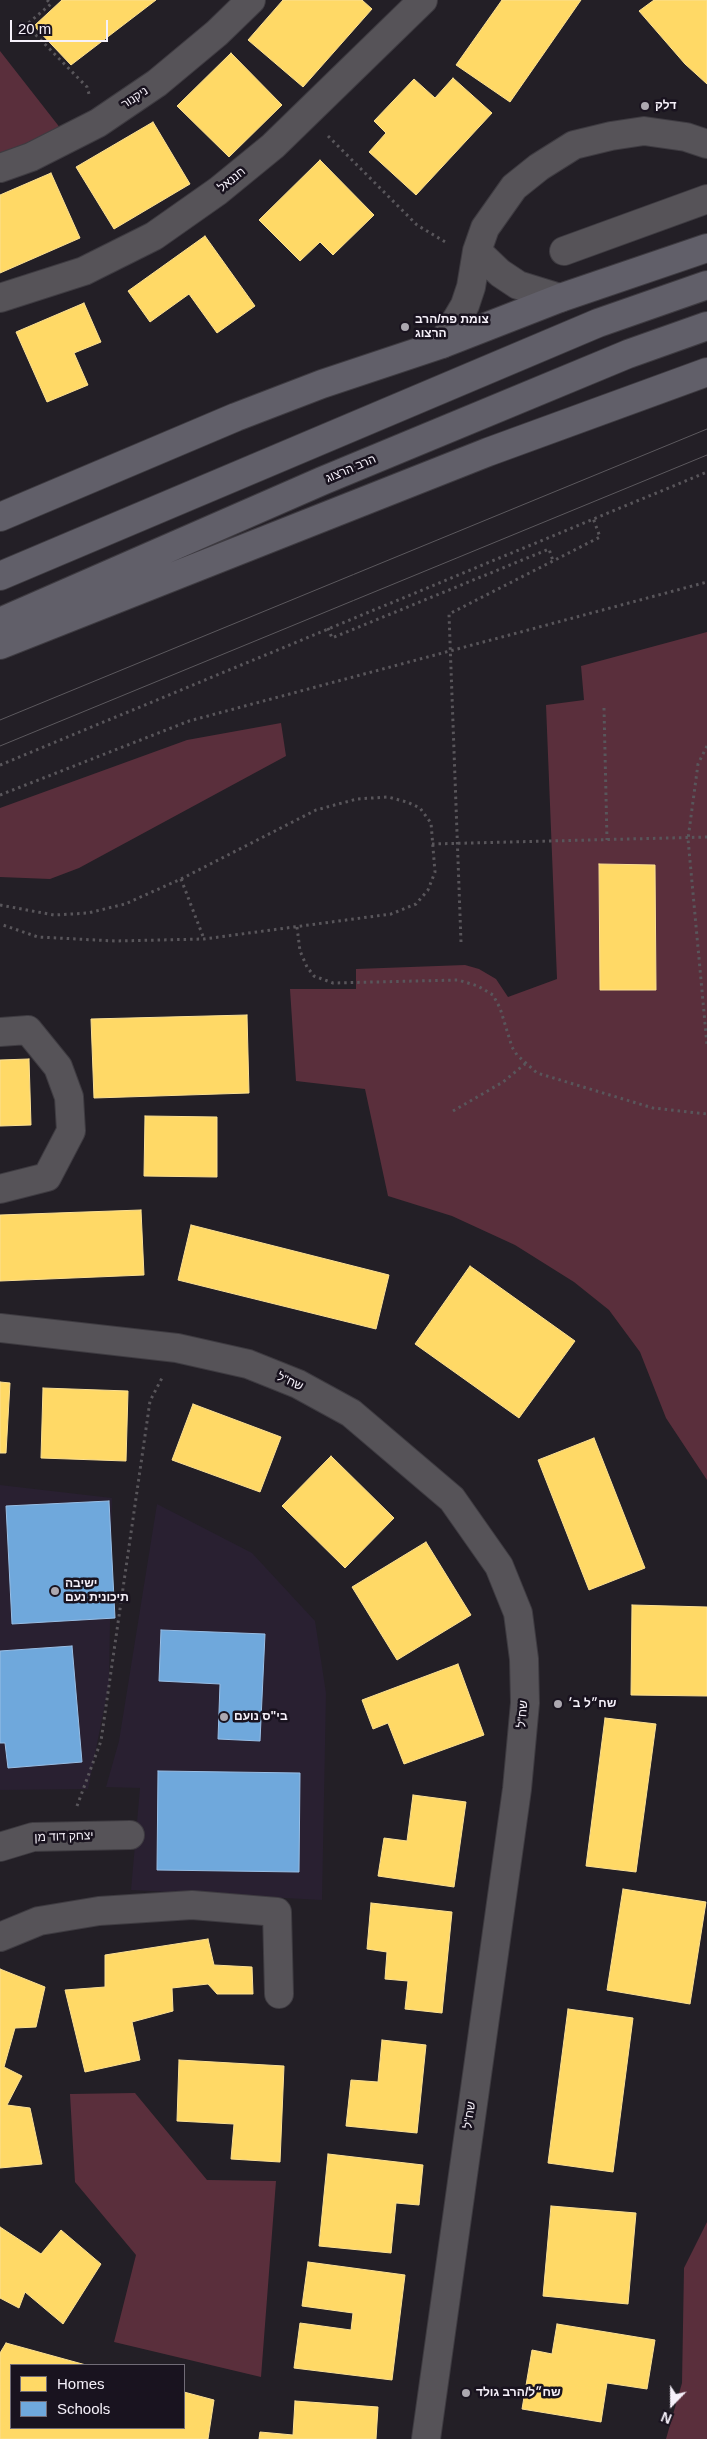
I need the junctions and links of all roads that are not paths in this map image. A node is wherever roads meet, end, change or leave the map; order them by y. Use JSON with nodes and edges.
{"nodes":[{"id":1,"x":251,"y":0,"type":"edge"},
{"id":2,"x":423,"y":0,"type":"edge"},
{"id":3,"x":707,"y":144,"type":"edge"},
{"id":4,"x":0,"y":168,"type":"edge"},
{"id":5,"x":707,"y":199,"type":"edge"},
{"id":6,"x":707,"y":248,"type":"edge"},
{"id":7,"x":477,"y":251,"type":"junction"},
{"id":8,"x":564,"y":252,"type":"dead end"},
{"id":9,"x":707,"y":285,"type":"edge"},
{"id":10,"x":0,"y":298,"type":"edge"},
{"id":11,"x":560,"y":298,"type":"junction"},
{"id":12,"x":707,"y":326,"type":"edge"},
{"id":13,"x":442,"y":344,"type":"junction"},
{"id":14,"x":707,"y":372,"type":"edge"},
{"id":15,"x":0,"y":517,"type":"edge"},
{"id":16,"x":0,"y":576,"type":"edge"},
{"id":17,"x":0,"y":622,"type":"edge"},
{"id":18,"x":0,"y":645,"type":"edge"},
{"id":19,"x":0,"y":1032,"type":"edge"},
{"id":20,"x":0,"y":1189,"type":"edge"},
{"id":21,"x":0,"y":1328,"type":"edge"},
{"id":22,"x":130,"y":1835,"type":"dead end"},
{"id":23,"x":0,"y":1847,"type":"edge"},
{"id":24,"x":0,"y":1937,"type":"edge"},
{"id":25,"x":279,"y":1994,"type":"dead end"},
{"id":26,"x":426,"y":2439,"type":"edge"}],
"edges":[{"from":1,"to":4,"type":"street","name":"ניקנור"},
{"from":2,"to":10,"type":"street","name":"חננאל"},
{"from":3,"to":7,"type":"street"},
{"from":5,"to":8,"type":"street"},
{"from":6,"to":11,"type":"main road"},
{"from":7,"to":11,"type":"street"},
{"from":7,"to":13,"type":"street"},
{"from":9,"to":16,"type":"main road"},
{"from":11,"to":13,"type":"main road"},
{"from":12,"to":17,"type":"main road","name":"הרב הרצוג"},
{"from":13,"to":15,"type":"main road"},
{"from":14,"to":18,"type":"main road"},
{"from":19,"to":20,"type":"street"},
{"from":21,"to":26,"type":"street","name":"שח\"ל"},
{"from":22,"to":23,"type":"street","name":"יצחק דוד מן"},
{"from":24,"to":25,"type":"street"}]}
